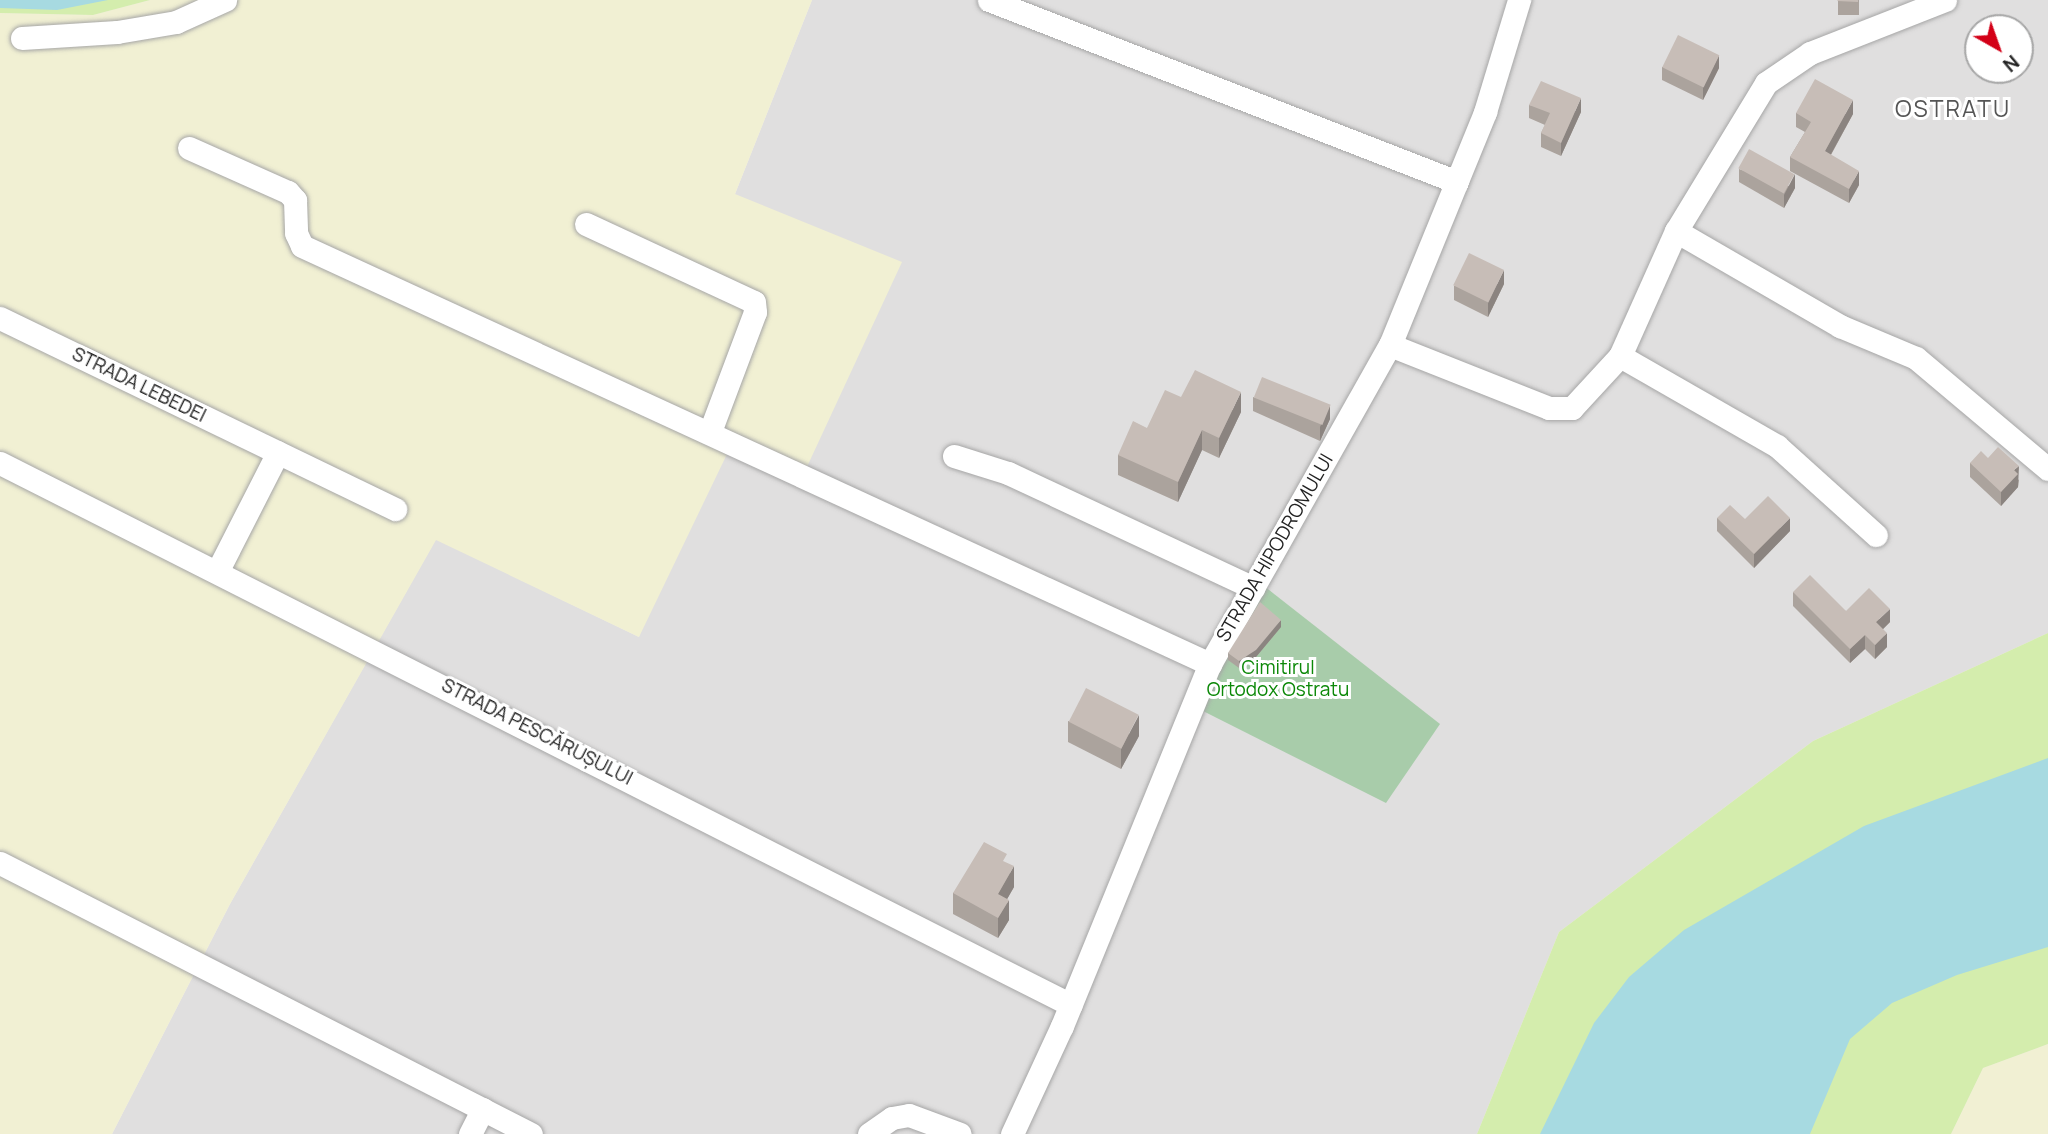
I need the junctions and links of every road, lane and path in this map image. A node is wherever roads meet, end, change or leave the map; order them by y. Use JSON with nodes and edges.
{"nodes":[{"id":1,"x":225,"y":0,"type":"edge"},
{"id":2,"x":989,"y":0,"type":"edge"},
{"id":3,"x":1519,"y":0,"type":"edge"},
{"id":4,"x":1945,"y":0,"type":"edge"},
{"id":5,"x":22,"y":38,"type":"dead end"},
{"id":6,"x":189,"y":148,"type":"dead end"},
{"id":7,"x":1457,"y":182,"type":"junction"},
{"id":8,"x":586,"y":224,"type":"dead end"},
{"id":9,"x":1676,"y":232,"type":"junction"},
{"id":10,"x":0,"y":317,"type":"edge"},
{"id":11,"x":1390,"y":345,"type":"junction"},
{"id":12,"x":1620,"y":356,"type":"junction"},
{"id":13,"x":710,"y":432,"type":"junction"},
{"id":14,"x":278,"y":452,"type":"junction"},
{"id":15,"x":954,"y":456,"type":"dead end"},
{"id":16,"x":0,"y":463,"type":"edge"},
{"id":17,"x":2048,"y":469,"type":"edge"},
{"id":18,"x":395,"y":509,"type":"dead end"},
{"id":19,"x":1876,"y":535,"type":"dead end"},
{"id":20,"x":218,"y":570,"type":"junction"},
{"id":21,"x":1253,"y":588,"type":"junction"},
{"id":22,"x":1209,"y":664,"type":"junction"},
{"id":23,"x":0,"y":863,"type":"edge"},
{"id":24,"x":1072,"y":1005,"type":"junction"},
{"id":25,"x":483,"y":1110,"type":"junction"},
{"id":26,"x":470,"y":1134,"type":"edge"},
{"id":27,"x":531,"y":1134,"type":"edge"},
{"id":28,"x":869,"y":1134,"type":"edge"},
{"id":29,"x":960,"y":1134,"type":"edge"},
{"id":30,"x":1012,"y":1134,"type":"edge"}],
"edges":[{"from":1,"to":5,"type":"street"},
{"from":2,"to":7,"type":"street"},
{"from":3,"to":7,"type":"street","name":"STRADA HIPODROMULUI"},
{"from":4,"to":9,"type":"street"},
{"from":6,"to":13,"type":"street"},
{"from":7,"to":11,"type":"street","name":"STRADA HIPODROMULUI"},
{"from":8,"to":13,"type":"street"},
{"from":9,"to":12,"type":"street"},
{"from":9,"to":17,"type":"street"},
{"from":10,"to":14,"type":"street","name":"STRADA LEBEDEI"},
{"from":11,"to":12,"type":"street"},
{"from":11,"to":21,"type":"street","name":"STRADA HIPODROMULUI"},
{"from":12,"to":19,"type":"street"},
{"from":13,"to":22,"type":"street"},
{"from":14,"to":18,"type":"street","name":"STRADA LEBEDEI"},
{"from":14,"to":20,"type":"street"},
{"from":15,"to":21,"type":"street"},
{"from":16,"to":20,"type":"street","name":"STRADA PESCĂRUȘULUI"},
{"from":20,"to":24,"type":"street","name":"STRADA PESCĂRUȘULUI"},
{"from":21,"to":22,"type":"street","name":"STRADA HIPODROMULUI"},
{"from":22,"to":24,"type":"street","name":"STRADA HIPODROMULUI"},
{"from":23,"to":25,"type":"street"},
{"from":24,"to":30,"type":"street","name":"STRADA HIPODROMULUI"},
{"from":25,"to":26,"type":"street"},
{"from":25,"to":27,"type":"street"},
{"from":28,"to":29,"type":"street"}]}
